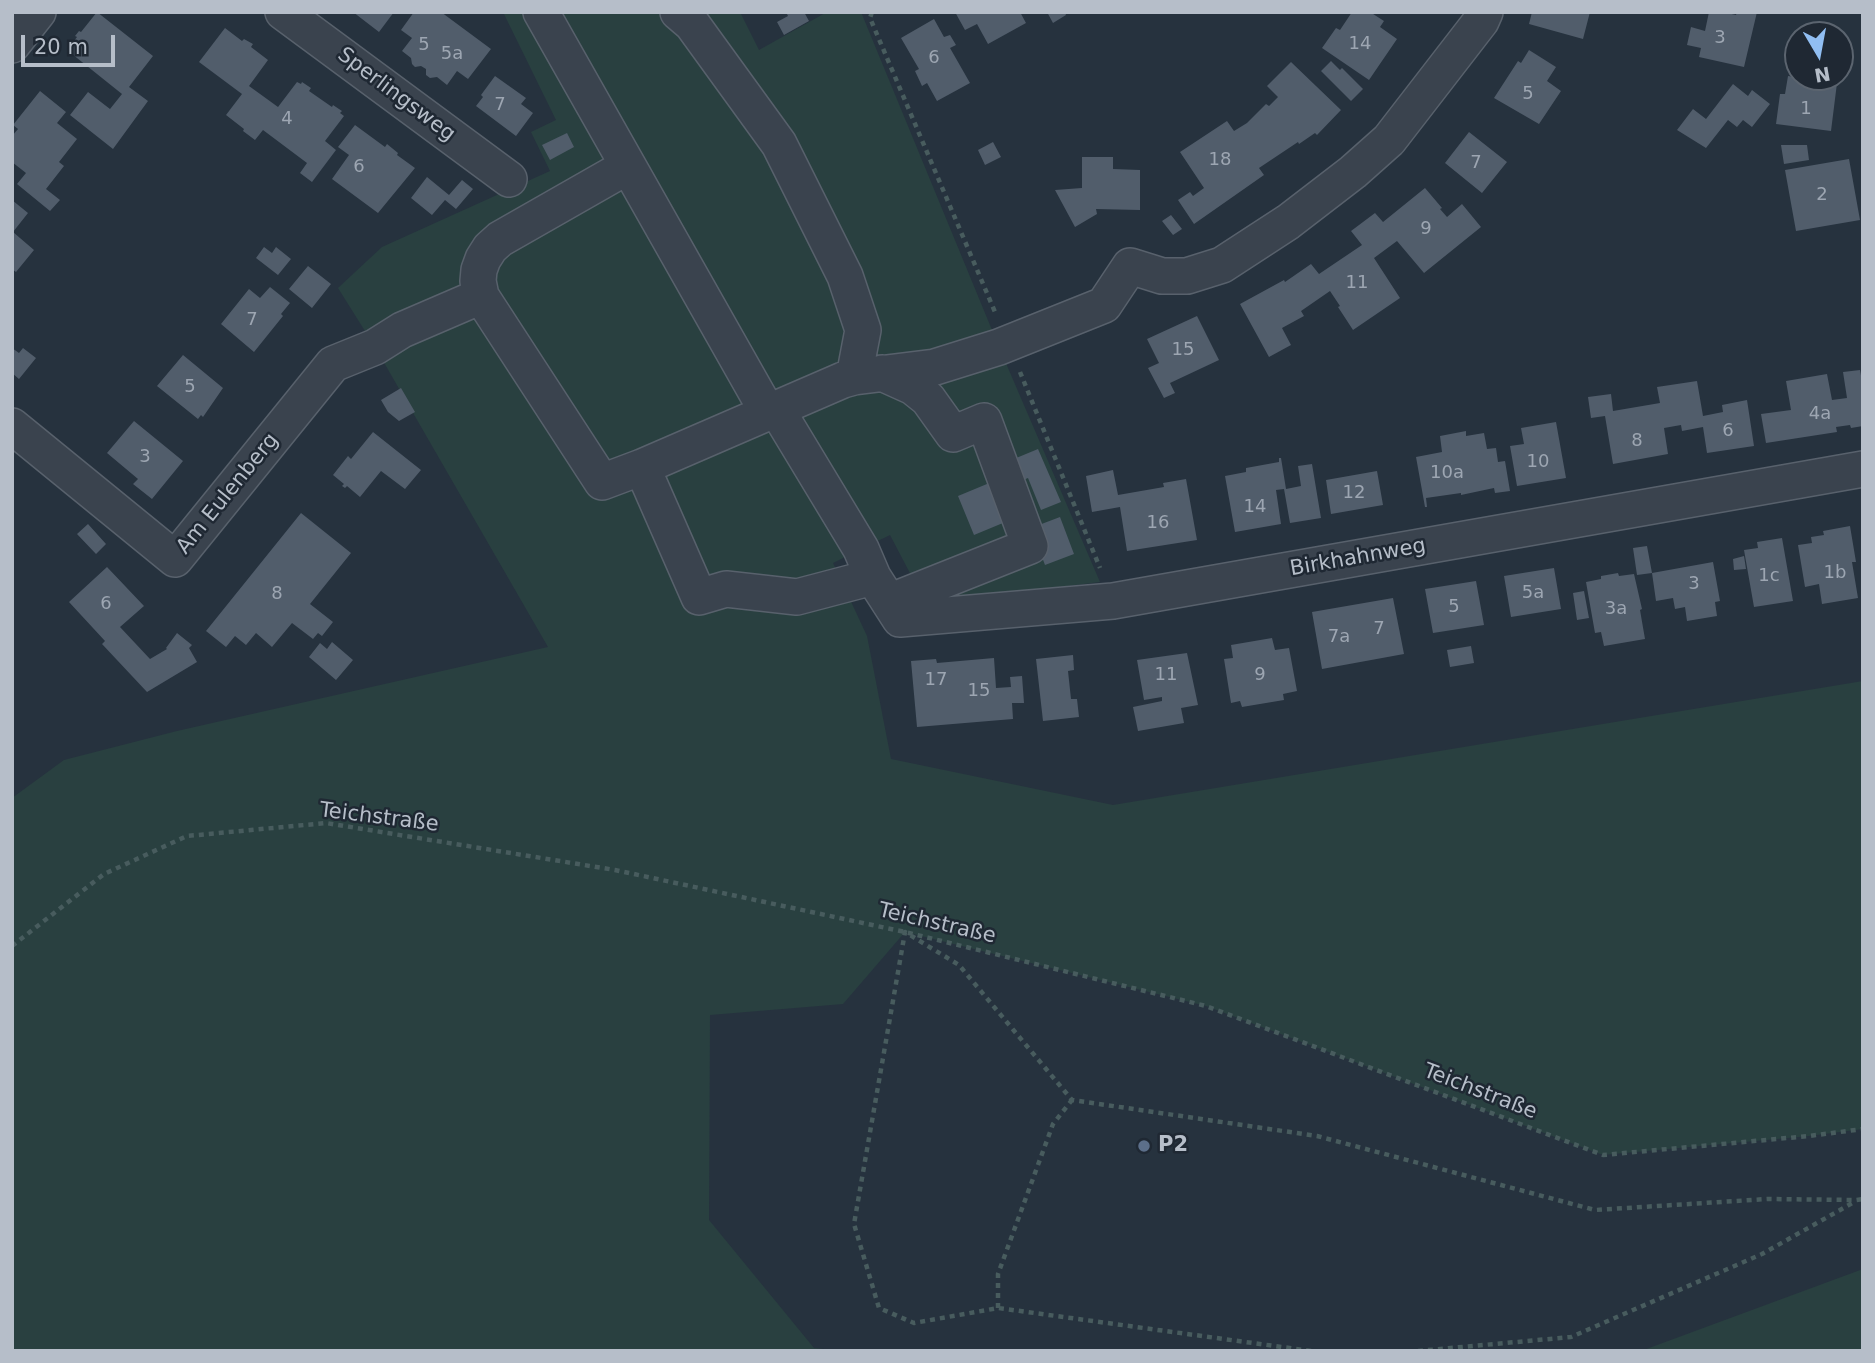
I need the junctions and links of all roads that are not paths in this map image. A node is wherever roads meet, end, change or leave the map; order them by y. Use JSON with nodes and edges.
{"nodes":[{"id":1,"x":38,"y":12,"type":"edge"},
{"id":2,"x":283,"y":12,"type":"edge"},
{"id":3,"x":541,"y":12,"type":"edge"},
{"id":4,"x":678,"y":12,"type":"edge"},
{"id":5,"x":1485,"y":12,"type":"edge"},
{"id":6,"x":12,"y":45,"type":"edge"},
{"id":7,"x":628,"y":166,"type":"junction"},
{"id":8,"x":509,"y":179,"type":"dead end"},
{"id":9,"x":481,"y":296,"type":"junction"},
{"id":10,"x":868,"y":375,"type":"junction"},
{"id":11,"x":772,"y":411,"type":"junction"},
{"id":12,"x":12,"y":426,"type":"edge"},
{"id":13,"x":642,"y":467,"type":"junction"},
{"id":14,"x":1863,"y":469,"type":"edge"},
{"id":15,"x":881,"y":589,"type":"junction"}],
"edges":[{"from":1,"to":6,"type":"street"},
{"from":2,"to":8,"type":"street","name":"Sperlingsweg"},
{"from":3,"to":7,"type":"street"},
{"from":4,"to":10,"type":"street"},
{"from":5,"to":10,"type":"street"},
{"from":7,"to":9,"type":"street"},
{"from":7,"to":11,"type":"street"},
{"from":9,"to":12,"type":"street","name":"Am Eulenberg"},
{"from":9,"to":13,"type":"street"},
{"from":10,"to":11,"type":"street"},
{"from":10,"to":15,"type":"street"},
{"from":11,"to":13,"type":"street"},
{"from":11,"to":15,"type":"street"},
{"from":13,"to":15,"type":"street"},
{"from":14,"to":15,"type":"street","name":"Birkhahnweg"}]}
